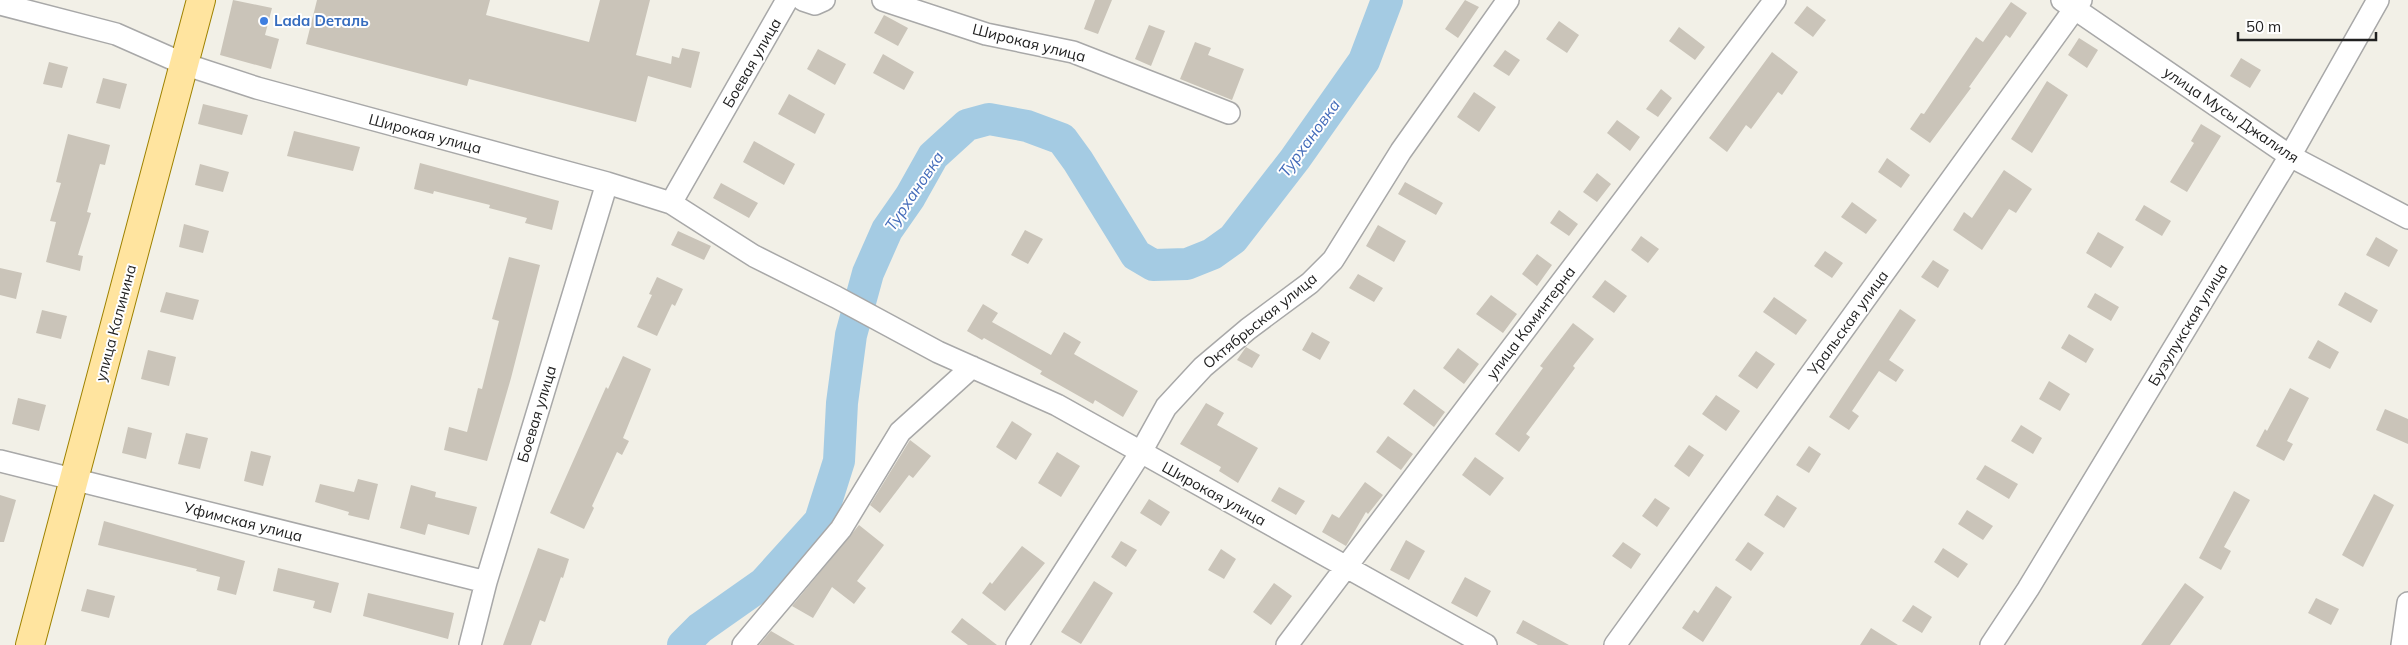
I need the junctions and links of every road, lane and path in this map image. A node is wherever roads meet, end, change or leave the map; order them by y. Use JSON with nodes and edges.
{"nodes":[{"id":1,"x":201,"y":0,"type":"edge"},
{"id":2,"x":787,"y":0,"type":"edge"},
{"id":3,"x":803,"y":0,"type":"edge"},
{"id":4,"x":824,"y":0,"type":"edge"},
{"id":5,"x":883,"y":0,"type":"edge"},
{"id":6,"x":1508,"y":0,"type":"edge"},
{"id":7,"x":1775,"y":0,"type":"edge"},
{"id":8,"x":2378,"y":0,"type":"edge"},
{"id":9,"x":2072,"y":3,"type":"edge"},
{"id":10,"x":0,"y":4,"type":"edge"},
{"id":11,"x":184,"y":64,"type":"junction"},
{"id":12,"x":1229,"y":113,"type":"dead end"},
{"id":13,"x":2290,"y":156,"type":"junction"},
{"id":14,"x":607,"y":183,"type":"junction"},
{"id":15,"x":671,"y":203,"type":"junction"},
{"id":16,"x":2408,"y":218,"type":"edge"},
{"id":17,"x":972,"y":367,"type":"junction"},
{"id":18,"x":1140,"y":452,"type":"junction"},
{"id":19,"x":0,"y":461,"type":"edge"},
{"id":20,"x":74,"y":481,"type":"junction"},
{"id":21,"x":1346,"y":568,"type":"junction"},
{"id":22,"x":486,"y":582,"type":"junction"},
{"id":23,"x":2408,"y":603,"type":"edge"},
{"id":24,"x":30,"y":645,"type":"edge"},
{"id":25,"x":470,"y":645,"type":"edge"},
{"id":26,"x":743,"y":645,"type":"edge"},
{"id":27,"x":1017,"y":645,"type":"edge"},
{"id":28,"x":1287,"y":645,"type":"edge"},
{"id":29,"x":1486,"y":645,"type":"edge"},
{"id":30,"x":1615,"y":645,"type":"edge"},
{"id":31,"x":1991,"y":645,"type":"edge"},
{"id":32,"x":2402,"y":645,"type":"edge"}],
"edges":[{"from":1,"to":11,"type":"main road","name":"улица Калинина"},
{"from":2,"to":15,"type":"street","name":"Боевая улица"},
{"from":3,"to":4,"type":"street"},
{"from":5,"to":12,"type":"street","name":"Широкая улица"},
{"from":6,"to":18,"type":"street","name":"Октябрьская улица"},
{"from":7,"to":21,"type":"street","name":"улица Коминтерна"},
{"from":8,"to":13,"type":"street","name":"Бузулукская улица"},
{"from":9,"to":13,"type":"street","name":"улица Мусы Джалиля"},
{"from":9,"to":30,"type":"street","name":"Уральская улица"},
{"from":10,"to":11,"type":"street","name":"Широкая улица"},
{"from":11,"to":14,"type":"street","name":"Широкая улица"},
{"from":11,"to":20,"type":"main road","name":"улица Калинина"},
{"from":13,"to":16,"type":"street","name":"улица Мусы Джалиля"},
{"from":13,"to":31,"type":"street","name":"Бузулукская улица"},
{"from":14,"to":15,"type":"street","name":"Широкая улица"},
{"from":14,"to":22,"type":"street","name":"Боевая улица"},
{"from":15,"to":17,"type":"street","name":"Широкая улица"},
{"from":17,"to":18,"type":"street","name":"Широкая улица"},
{"from":17,"to":26,"type":"street"},
{"from":18,"to":21,"type":"street","name":"Широкая улица"},
{"from":18,"to":27,"type":"street","name":"Октябрьская улица"},
{"from":19,"to":20,"type":"street","name":"Уфимская улица"},
{"from":20,"to":22,"type":"street","name":"Уфимская улица"},
{"from":20,"to":24,"type":"main road","name":"улица Калинина"},
{"from":21,"to":28,"type":"street","name":"улица Коминтерна"},
{"from":21,"to":29,"type":"street","name":"Широкая улица"},
{"from":22,"to":25,"type":"street","name":"Боевая улица"},
{"from":23,"to":32,"type":"street"}]}
